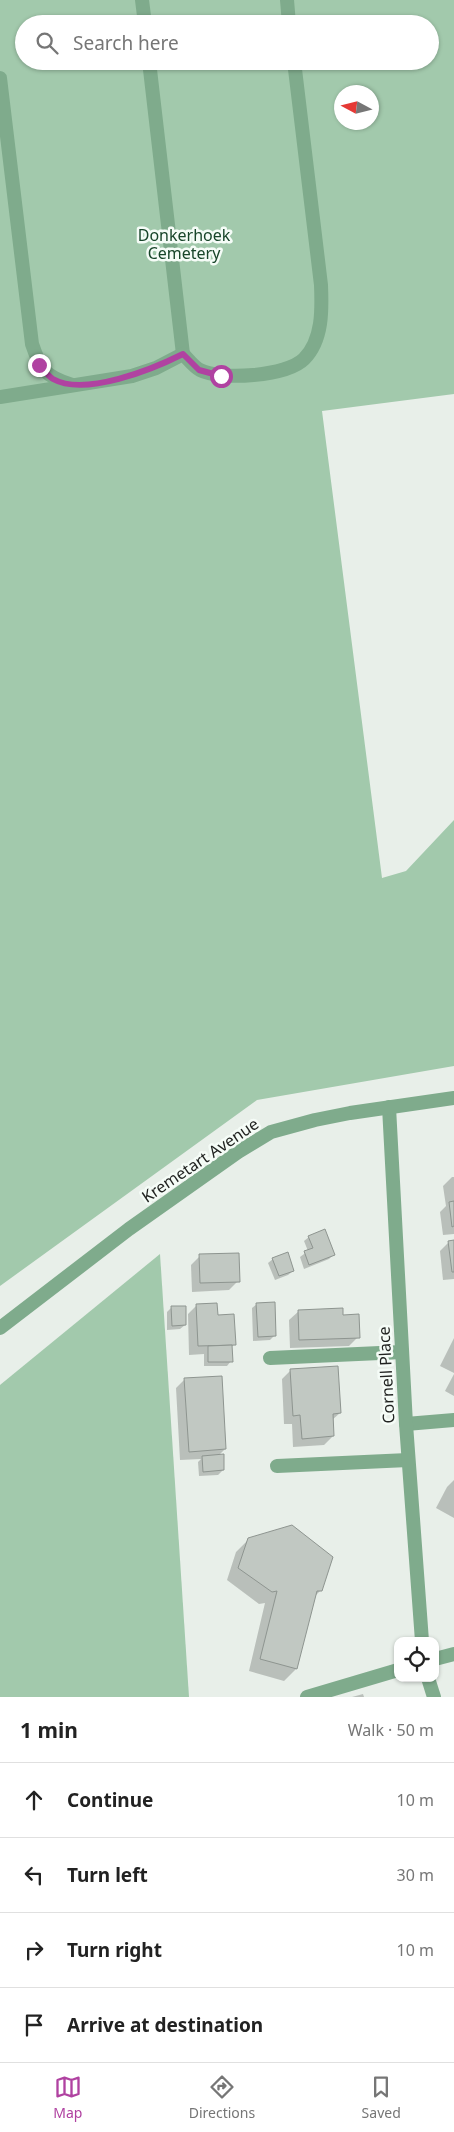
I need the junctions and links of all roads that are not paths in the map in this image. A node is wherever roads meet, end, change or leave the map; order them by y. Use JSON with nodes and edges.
{"nodes":[{"id":1,"x":142,"y":0,"type":"edge"},
{"id":2,"x":286,"y":0,"type":"edge"},
{"id":3,"x":144,"y":15,"type":"edge"},
{"id":4,"x":288,"y":15,"type":"edge"},
{"id":5,"x":150,"y":70,"type":"edge"},
{"id":6,"x":295,"y":70,"type":"edge"},
{"id":7,"x":0,"y":78,"type":"edge"},
{"id":8,"x":183,"y":354,"type":"junction"},
{"id":9,"x":74,"y":386,"type":"junction"},
{"id":10,"x":0,"y":398,"type":"edge"},
{"id":11,"x":454,"y":1098,"type":"edge"},
{"id":12,"x":389,"y":1107,"type":"junction"},
{"id":13,"x":0,"y":1328,"type":"edge"},
{"id":14,"x":402,"y":1352,"type":"junction"},
{"id":15,"x":270,"y":1358,"type":"dead end"},
{"id":16,"x":454,"y":1420,"type":"edge"},
{"id":17,"x":406,"y":1424,"type":"junction"},
{"id":18,"x":408,"y":1460,"type":"junction"},
{"id":19,"x":277,"y":1466,"type":"dead end"},
{"id":20,"x":422,"y":1637,"type":"edge"},
{"id":21,"x":454,"y":1654,"type":"edge"},
{"id":22,"x":439,"y":1658,"type":"edge"},
{"id":23,"x":394,"y":1671,"type":"edge"},
{"id":24,"x":429,"y":1682,"type":"edge"},
{"id":25,"x":307,"y":1697,"type":"edge"},
{"id":26,"x":434,"y":1697,"type":"edge"}],
"edges":[{"from":1,"to":3,"type":"street"},
{"from":2,"to":4,"type":"street"},
{"from":5,"to":8,"type":"street"},
{"from":6,"to":8,"type":"street"},
{"from":7,"to":9,"type":"street"},
{"from":8,"to":9,"type":"street"},
{"from":9,"to":10,"type":"street"},
{"from":11,"to":12,"type":"street","name":"Kremetart Avenue"},
{"from":12,"to":13,"type":"street","name":"Kremetart Avenue"},
{"from":12,"to":14,"type":"street","name":"Cornell Place"},
{"from":14,"to":15,"type":"street"},
{"from":14,"to":17,"type":"street","name":"Cornell Place"},
{"from":16,"to":17,"type":"street"},
{"from":17,"to":18,"type":"street","name":"Cornell Place"},
{"from":18,"to":19,"type":"street"},
{"from":18,"to":20,"type":"street","name":"Cornell Place"},
{"from":21,"to":22,"type":"street"},
{"from":23,"to":25,"type":"street"},
{"from":24,"to":26,"type":"street"}]}
